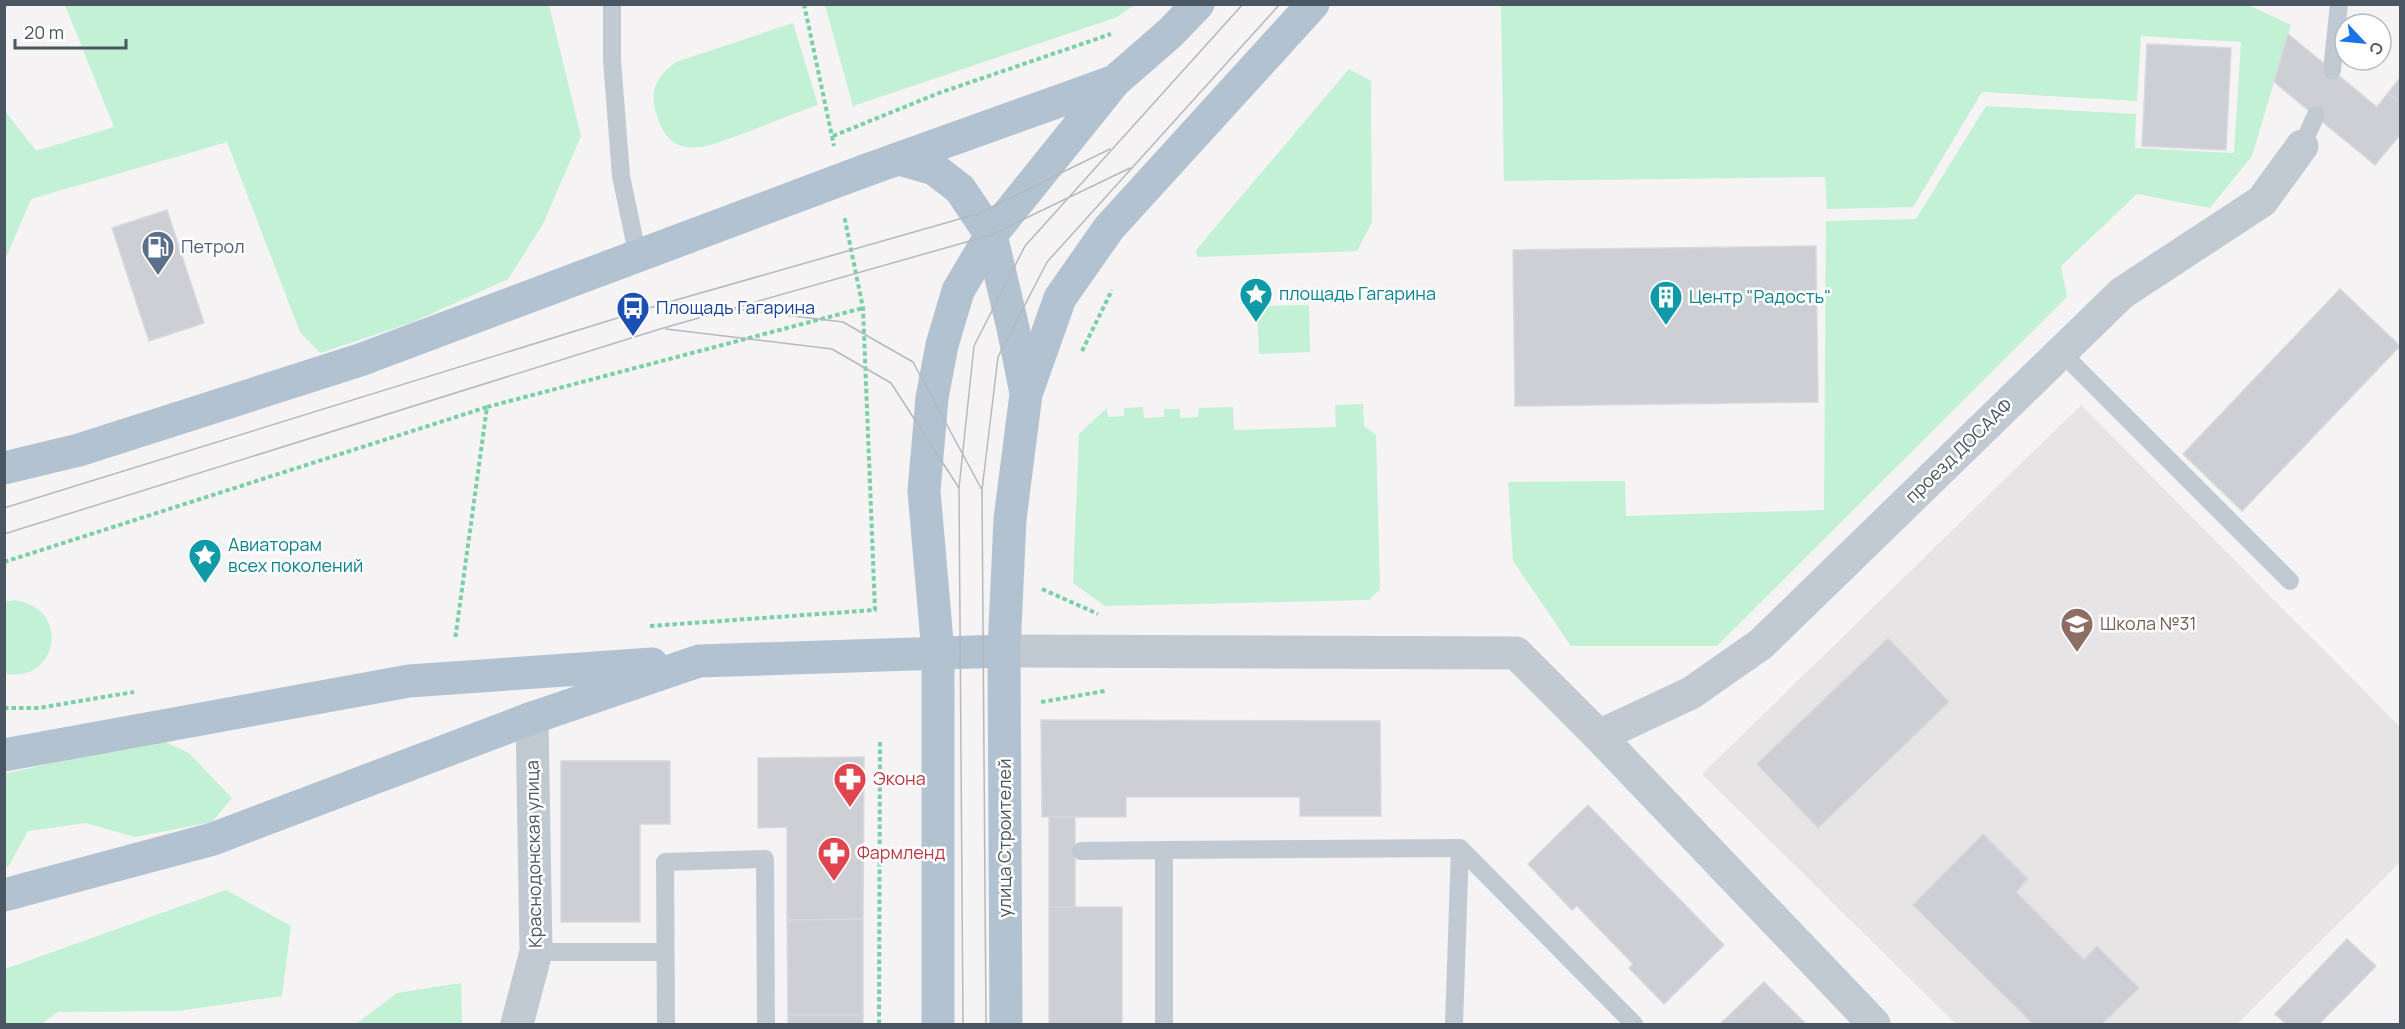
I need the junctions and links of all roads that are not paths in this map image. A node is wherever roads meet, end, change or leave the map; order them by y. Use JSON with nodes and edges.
{"nodes":[{"id":1,"x":612,"y":4,"type":"edge"},
{"id":2,"x":1198,"y":4,"type":"edge"},
{"id":3,"x":1313,"y":4,"type":"edge"},
{"id":4,"x":2339,"y":4,"type":"edge"},
{"id":5,"x":2332,"y":70,"type":"dead end"},
{"id":6,"x":1115,"y":81,"type":"junction"},
{"id":7,"x":2316,"y":115,"type":"dead end"},
{"id":8,"x":2302,"y":146,"type":"joint"},
{"id":9,"x":899,"y":159,"type":"junction"},
{"id":10,"x":991,"y":235,"type":"junction"},
{"id":11,"x":638,"y":257,"type":"junction"},
{"id":12,"x":2061,"y":352,"type":"junction"},
{"id":13,"x":1026,"y":394,"type":"junction"},
{"id":14,"x":4,"y":468,"type":"edge"},
{"id":15,"x":2290,"y":582,"type":"dead end"},
{"id":16,"x":1004,"y":651,"type":"junction"},
{"id":17,"x":938,"y":652,"type":"junction"},
{"id":18,"x":699,"y":661,"type":"junction"},
{"id":19,"x":532,"y":718,"type":"junction"},
{"id":20,"x":1599,"y":736,"type":"junction"},
{"id":21,"x":4,"y":755,"type":"edge"},
{"id":22,"x":1460,"y":848,"type":"junction"},
{"id":23,"x":1164,"y":850,"type":"junction"},
{"id":24,"x":1081,"y":851,"type":"dead end"},
{"id":25,"x":4,"y":895,"type":"edge"},
{"id":26,"x":536,"y":952,"type":"junction"},
{"id":27,"x":665,"y":952,"type":"junction"},
{"id":28,"x":516,"y":1024,"type":"edge"},
{"id":29,"x":666,"y":1024,"type":"edge"},
{"id":30,"x":766,"y":1024,"type":"edge"},
{"id":31,"x":938,"y":1024,"type":"edge"},
{"id":32,"x":1006,"y":1024,"type":"edge"},
{"id":33,"x":1164,"y":1024,"type":"edge"},
{"id":34,"x":1454,"y":1024,"type":"edge"},
{"id":35,"x":1634,"y":1024,"type":"edge"},
{"id":36,"x":1874,"y":1024,"type":"edge"}],
"edges":[{"from":1,"to":11,"type":"lane"},
{"from":2,"to":6,"type":"main road"},
{"from":3,"to":13,"type":"main road"},
{"from":4,"to":5,"type":"lane"},
{"from":6,"to":9,"type":"main road"},
{"from":6,"to":10,"type":"main road"},
{"from":7,"to":8,"type":"lane"},
{"from":8,"to":12,"type":"street","name":"проезд ДОСААФ"},
{"from":9,"to":10,"type":"main road"},
{"from":9,"to":11,"type":"main road"},
{"from":10,"to":13,"type":"main road"},
{"from":10,"to":17,"type":"main road"},
{"from":11,"to":14,"type":"main road"},
{"from":12,"to":15,"type":"lane"},
{"from":12,"to":20,"type":"street","name":"проезд ДОСААФ"},
{"from":13,"to":16,"type":"main road","name":"улица Строителей"},
{"from":16,"to":17,"type":"main road"},
{"from":16,"to":20,"type":"street"},
{"from":16,"to":32,"type":"main road","name":"улица Строителей"},
{"from":17,"to":18,"type":"main road"},
{"from":17,"to":31,"type":"main road"},
{"from":18,"to":19,"type":"main road"},
{"from":18,"to":21,"type":"main road"},
{"from":19,"to":25,"type":"main road"},
{"from":19,"to":26,"type":"street","name":"Краснодонская улица"},
{"from":20,"to":36,"type":"street"},
{"from":22,"to":23,"type":"lane"},
{"from":22,"to":34,"type":"lane"},
{"from":22,"to":35,"type":"lane"},
{"from":23,"to":24,"type":"lane"},
{"from":23,"to":33,"type":"lane"},
{"from":26,"to":27,"type":"lane"},
{"from":26,"to":28,"type":"street","name":"Краснодонская улица"},
{"from":27,"to":29,"type":"lane"},
{"from":27,"to":30,"type":"lane"}]}
